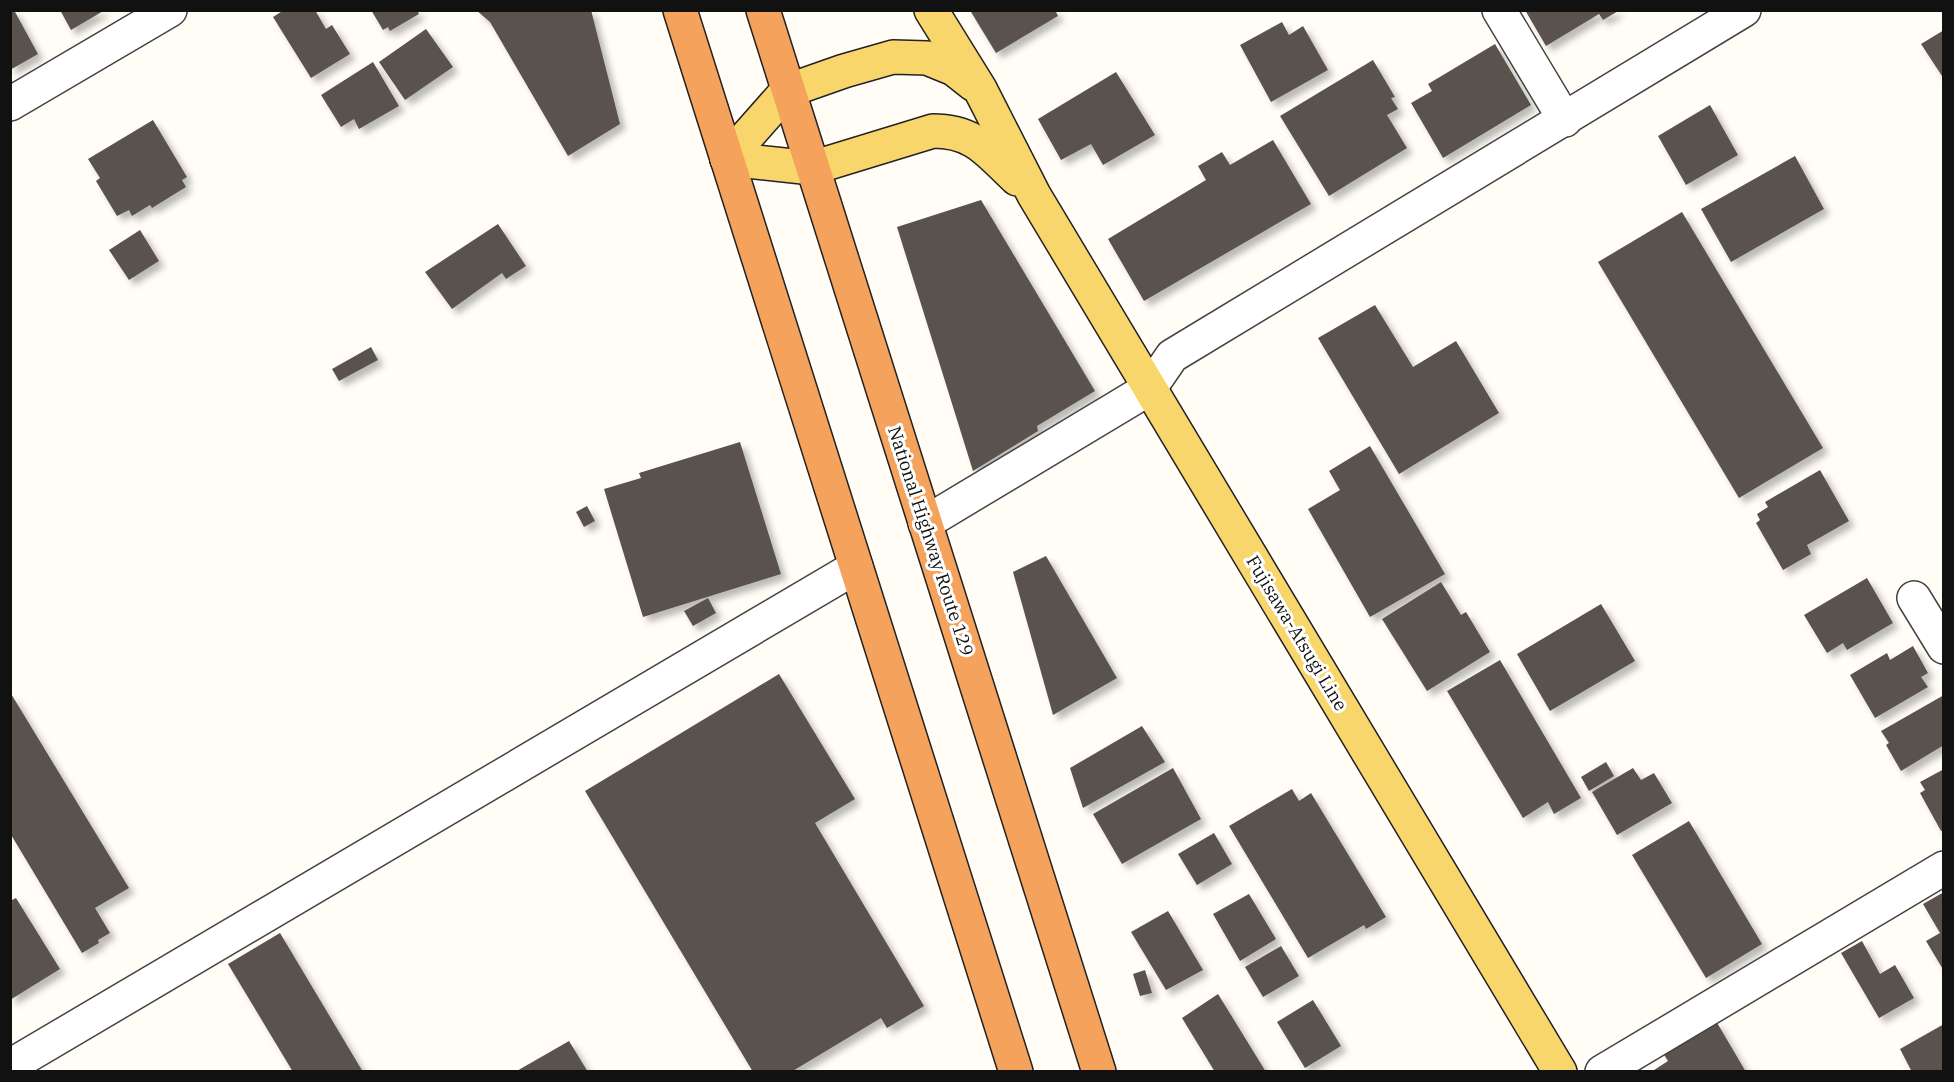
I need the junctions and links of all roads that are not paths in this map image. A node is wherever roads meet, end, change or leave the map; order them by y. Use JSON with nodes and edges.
{"nodes":[{"id":1,"x":170,"y":10,"type":"edge"},
{"id":2,"x":680,"y":10,"type":"edge"},
{"id":3,"x":763,"y":10,"type":"edge"},
{"id":4,"x":931,"y":10,"type":"edge"},
{"id":5,"x":1499,"y":10,"type":"edge"},
{"id":6,"x":1744,"y":10,"type":"edge"},
{"id":7,"x":980,"y":89,"type":"junction"},
{"id":8,"x":787,"y":91,"type":"junction"},
{"id":9,"x":10,"y":104,"type":"edge"},
{"id":10,"x":1565,"y":120,"type":"junction"},
{"id":11,"x":727,"y":159,"type":"junction"},
{"id":12,"x":812,"y":168,"type":"junction"},
{"id":13,"x":1034,"y":195,"type":"junction"},
{"id":14,"x":1150,"y":388,"type":"junction"},
{"id":15,"x":925,"y":523,"type":"junction"},
{"id":16,"x":856,"y":567,"type":"junction"},
{"id":17,"x":1914,"y":598,"type":"dead end"},
{"id":18,"x":1944,"y":647,"type":"edge"},
{"id":19,"x":1944,"y":868,"type":"edge"},
{"id":20,"x":10,"y":1066,"type":"edge"},
{"id":21,"x":1016,"y":1071,"type":"edge"},
{"id":22,"x":1099,"y":1071,"type":"edge"},
{"id":23,"x":1560,"y":1071,"type":"edge"},
{"id":24,"x":1602,"y":1071,"type":"edge"}],
"edges":[{"from":1,"to":9,"type":"street"},
{"from":2,"to":11,"type":"highway"},
{"from":3,"to":8,"type":"highway","name":"National Highway Route 129"},
{"from":4,"to":7,"type":"main road"},
{"from":5,"to":10,"type":"street"},
{"from":6,"to":10,"type":"street"},
{"from":7,"to":8,"type":"main road","name":"Fujisawa-Atsugi Line"},
{"from":7,"to":13,"type":"main road","name":"Fujisawa-Atsugi Line"},
{"from":8,"to":11,"type":"main road","name":"Fujisawa-Atsugi Line"},
{"from":8,"to":12,"type":"highway","name":"National Highway Route 129"},
{"from":10,"to":14,"type":"street"},
{"from":11,"to":12,"type":"main road","name":"Fujisawa-Atsugi Line"},
{"from":11,"to":16,"type":"highway"},
{"from":12,"to":13,"type":"main road","name":"Fujisawa-Atsugi Line"},
{"from":12,"to":15,"type":"highway","name":"National Highway Route 129"},
{"from":13,"to":14,"type":"main road","name":"Fujisawa-Atsugi Line"},
{"from":14,"to":15,"type":"street"},
{"from":14,"to":23,"type":"main road","name":"Fujisawa-Atsugi Line"},
{"from":15,"to":22,"type":"highway","name":"National Highway Route 129"},
{"from":16,"to":20,"type":"street"},
{"from":16,"to":21,"type":"highway"},
{"from":17,"to":18,"type":"street"},
{"from":19,"to":24,"type":"street"}]}
